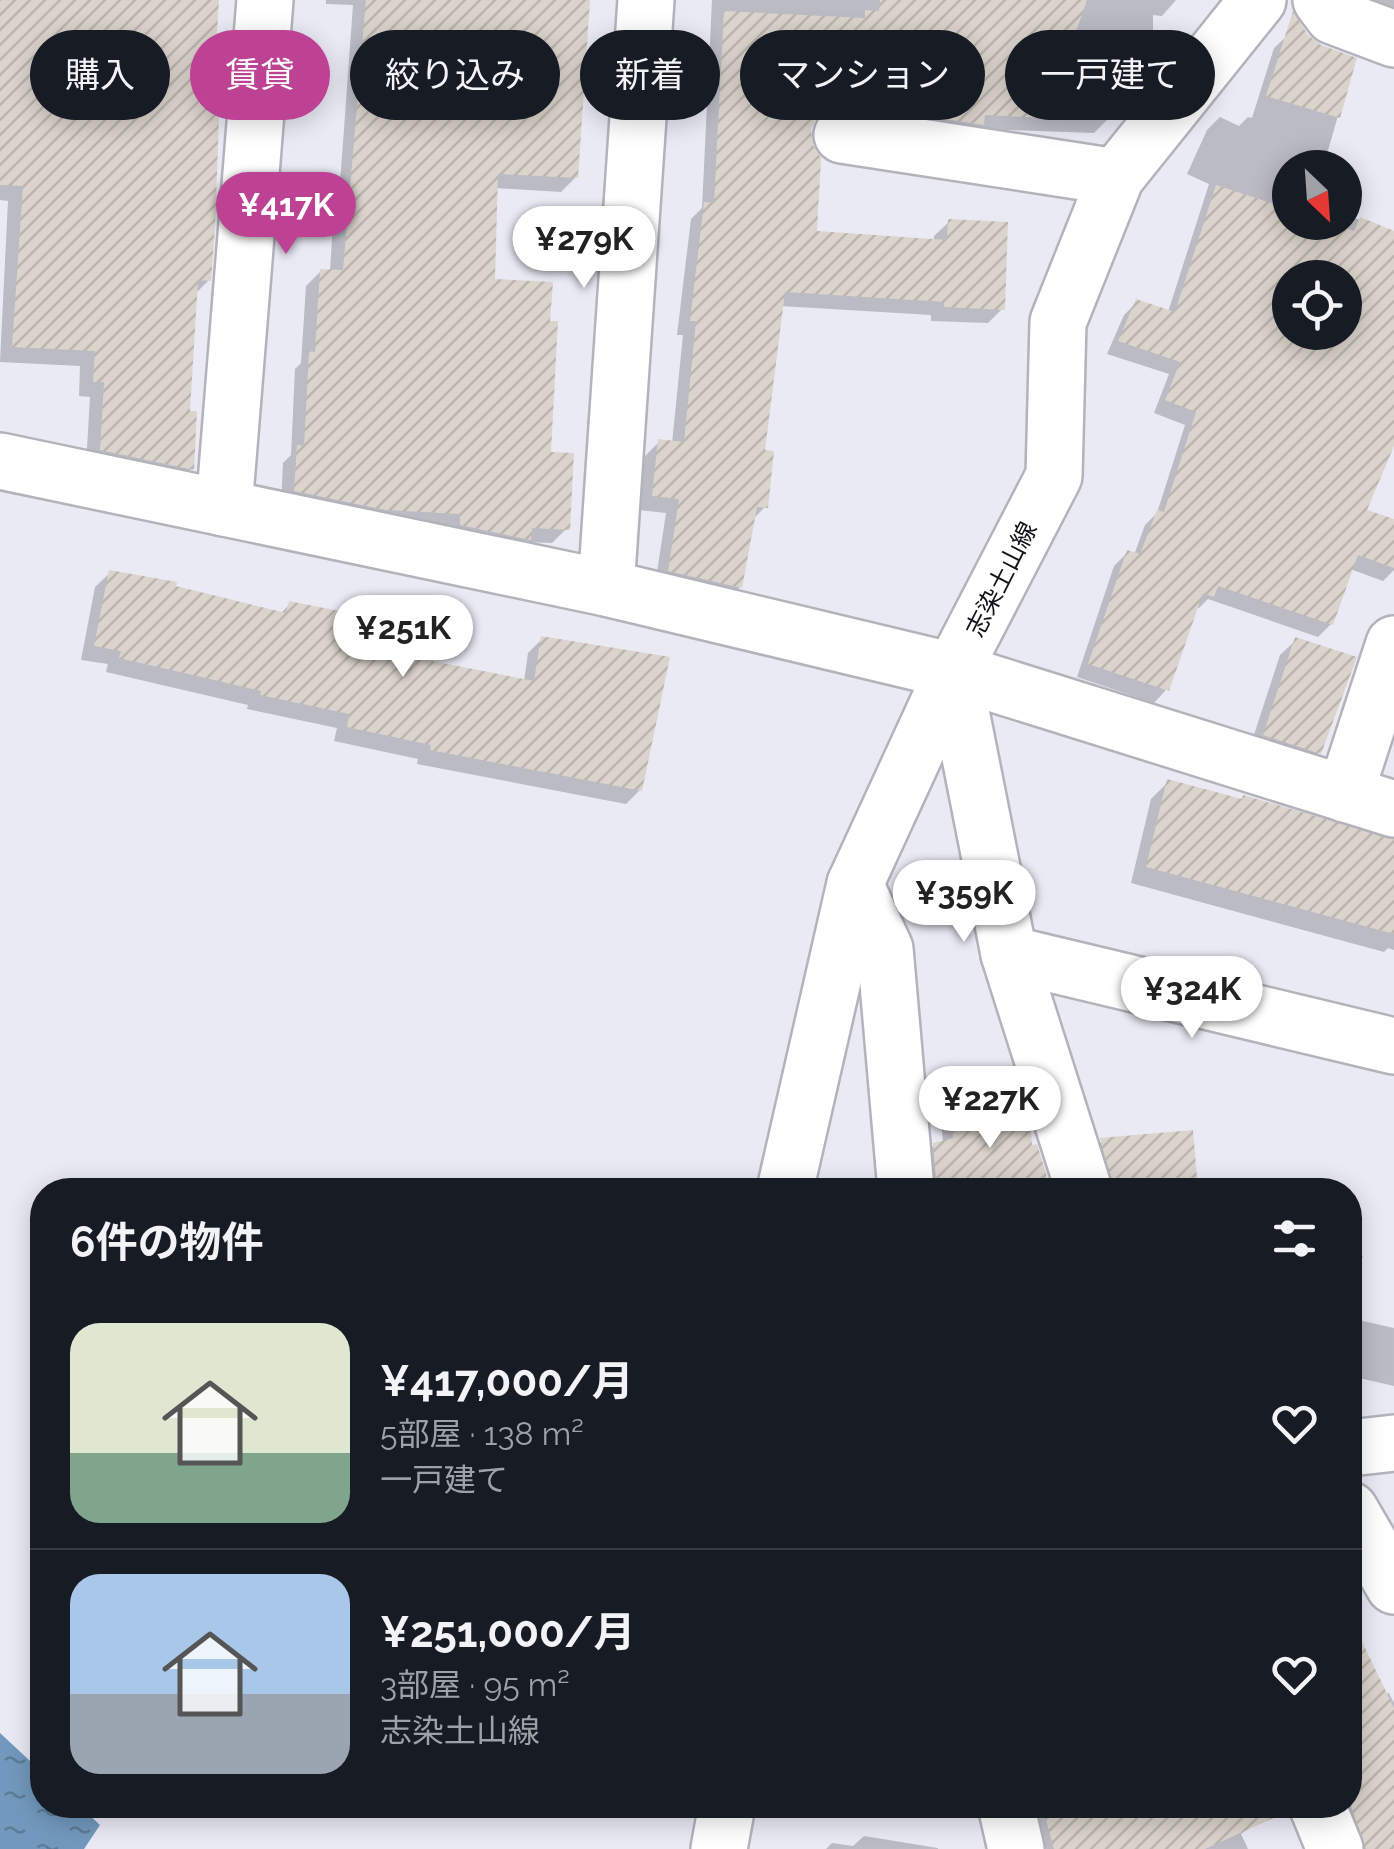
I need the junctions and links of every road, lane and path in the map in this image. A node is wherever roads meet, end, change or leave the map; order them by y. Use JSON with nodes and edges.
{"nodes":[{"id":1,"x":264,"y":0,"type":"edge"},
{"id":2,"x":646,"y":0,"type":"edge"},
{"id":3,"x":1258,"y":0,"type":"edge"},
{"id":4,"x":1321,"y":0,"type":"edge"},
{"id":5,"x":1394,"y":39,"type":"edge"},
{"id":6,"x":842,"y":135,"type":"dead end"},
{"id":7,"x":1116,"y":177,"type":"junction"},
{"id":8,"x":0,"y":461,"type":"edge"},
{"id":9,"x":224,"y":508,"type":"junction"},
{"id":10,"x":606,"y":588,"type":"junction"},
{"id":11,"x":1394,"y":644,"type":"edge"},
{"id":12,"x":953,"y":671,"type":"junction"},
{"id":13,"x":1370,"y":802,"type":"edge"},
{"id":14,"x":855,"y":884,"type":"junction"},
{"id":15,"x":1010,"y":954,"type":"junction"},
{"id":16,"x":1394,"y":1046,"type":"edge"},
{"id":17,"x":788,"y":1178,"type":"edge"},
{"id":18,"x":905,"y":1178,"type":"edge"},
{"id":19,"x":1080,"y":1178,"type":"edge"},
{"id":20,"x":1394,"y":1443,"type":"edge"},
{"id":21,"x":1362,"y":1447,"type":"edge"},
{"id":22,"x":1362,"y":1531,"type":"edge"},
{"id":23,"x":1394,"y":1586,"type":"edge"},
{"id":24,"x":725,"y":1818,"type":"edge"},
{"id":25,"x":1009,"y":1818,"type":"edge"},
{"id":26,"x":1322,"y":1818,"type":"edge"},
{"id":27,"x":719,"y":1849,"type":"edge"},
{"id":28,"x":1016,"y":1849,"type":"edge"},
{"id":29,"x":1335,"y":1849,"type":"edge"}],
"edges":[{"from":1,"to":9,"type":"street"},
{"from":2,"to":10,"type":"street"},
{"from":3,"to":7,"type":"street","name":"志染土山線"},
{"from":4,"to":5,"type":"street"},
{"from":6,"to":7,"type":"street"},
{"from":7,"to":12,"type":"street","name":"志染土山線"},
{"from":8,"to":9,"type":"street"},
{"from":9,"to":10,"type":"street"},
{"from":10,"to":12,"type":"street"},
{"from":11,"to":13,"type":"street"},
{"from":12,"to":13,"type":"street"},
{"from":12,"to":14,"type":"street","name":"志染土山線"},
{"from":12,"to":15,"type":"street"},
{"from":14,"to":17,"type":"street","name":"志染土山線"},
{"from":14,"to":18,"type":"street"},
{"from":15,"to":16,"type":"street"},
{"from":15,"to":19,"type":"street"},
{"from":20,"to":21,"type":"street"},
{"from":22,"to":23,"type":"street"},
{"from":24,"to":27,"type":"street"},
{"from":25,"to":28,"type":"street"},
{"from":26,"to":29,"type":"street"}]}
